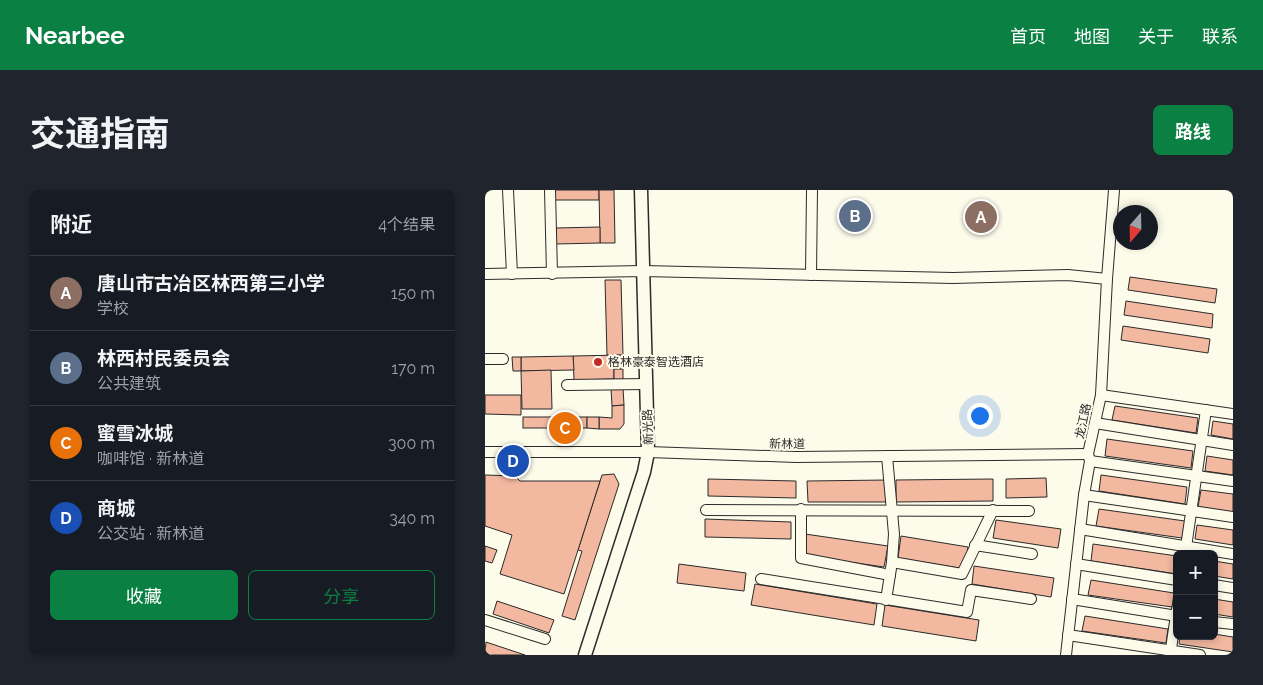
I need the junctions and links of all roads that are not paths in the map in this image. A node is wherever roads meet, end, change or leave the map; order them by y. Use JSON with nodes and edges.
{"nodes":[{"id":1,"x":508,"y":190,"type":"edge"},
{"id":2,"x":550,"y":190,"type":"edge"},
{"id":3,"x":641,"y":190,"type":"edge"},
{"id":4,"x":812,"y":190,"type":"edge"},
{"id":5,"x":1114,"y":190,"type":"edge"},
{"id":6,"x":643,"y":271,"type":"junction"},
{"id":7,"x":485,"y":274,"type":"edge"},
{"id":8,"x":512,"y":274,"type":"junction"},
{"id":9,"x":552,"y":274,"type":"junction"},
{"id":10,"x":811,"y":275,"type":"junction"},
{"id":11,"x":1107,"y":279,"type":"junction"},
{"id":12,"x":485,"y":359,"type":"edge"},
{"id":13,"x":503,"y":359,"type":"dead end"},
{"id":14,"x":646,"y":384,"type":"junction"},
{"id":15,"x":567,"y":385,"type":"dead end"},
{"id":16,"x":1101,"y":395,"type":"junction"},
{"id":17,"x":1206,"y":410,"type":"junction"},
{"id":18,"x":1233,"y":414,"type":"edge"},
{"id":19,"x":1095,"y":424,"type":"junction"},
{"id":20,"x":1202,"y":440,"type":"junction"},
{"id":21,"x":1233,"y":445,"type":"edge"},
{"id":22,"x":485,"y":452,"type":"edge"},
{"id":23,"x":648,"y":452,"type":"junction"},
{"id":24,"x":887,"y":456,"type":"junction"},
{"id":25,"x":1089,"y":457,"type":"junction"},
{"id":26,"x":1197,"y":476,"type":"junction"},
{"id":27,"x":1233,"y":482,"type":"edge"},
{"id":28,"x":1084,"y":495,"type":"junction"},
{"id":29,"x":801,"y":509,"type":"junction"},
{"id":30,"x":707,"y":510,"type":"dead end"},
{"id":31,"x":892,"y":510,"type":"junction"},
{"id":32,"x":993,"y":510,"type":"junction"},
{"id":33,"x":1029,"y":511,"type":"dead end"},
{"id":34,"x":1191,"y":511,"type":"junction"},
{"id":35,"x":1233,"y":518,"type":"edge"},
{"id":36,"x":1080,"y":529,"type":"junction"},
{"id":37,"x":975,"y":545,"type":"junction"},
{"id":38,"x":1186,"y":550,"type":"edge"},
{"id":39,"x":1218,"y":553,"type":"edge"},
{"id":40,"x":1032,"y":554,"type":"dead end"},
{"id":41,"x":1233,"y":554,"type":"edge"},
{"id":42,"x":892,"y":562,"type":"junction"},
{"id":43,"x":1076,"y":564,"type":"junction"},
{"id":44,"x":889,"y":574,"type":"junction"},
{"id":45,"x":761,"y":579,"type":"dead end"},
{"id":46,"x":1173,"y":579,"type":"edge"},
{"id":47,"x":1218,"y":586,"type":"edge"},
{"id":48,"x":1233,"y":588,"type":"edge"},
{"id":49,"x":1031,"y":599,"type":"dead end"},
{"id":50,"x":1072,"y":599,"type":"junction"},
{"id":51,"x":886,"y":600,"type":"junction"},
{"id":52,"x":1173,"y":614,"type":"edge"},
{"id":53,"x":485,"y":620,"type":"edge"},
{"id":54,"x":1218,"y":622,"type":"edge"},
{"id":55,"x":1233,"y":624,"type":"edge"},
{"id":56,"x":1173,"y":634,"type":"edge"},
{"id":57,"x":1068,"y":635,"type":"junction"},
{"id":58,"x":545,"y":639,"type":"dead end"},
{"id":59,"x":1170,"y":653,"type":"edge"},
{"id":60,"x":585,"y":655,"type":"edge"},
{"id":61,"x":1065,"y":655,"type":"edge"},
{"id":62,"x":1200,"y":655,"type":"edge"}],
"edges":[{"from":1,"to":8,"type":"street"},
{"from":2,"to":9,"type":"street"},
{"from":3,"to":6,"type":"main road","name":"新光路"},
{"from":4,"to":10,"type":"street"},
{"from":5,"to":11,"type":"street","name":"龙江路"},
{"from":6,"to":9,"type":"street"},
{"from":6,"to":10,"type":"street"},
{"from":6,"to":14,"type":"main road","name":"新光路"},
{"from":7,"to":8,"type":"street"},
{"from":8,"to":9,"type":"street"},
{"from":10,"to":11,"type":"street"},
{"from":11,"to":16,"type":"street","name":"龙江路"},
{"from":12,"to":13,"type":"street"},
{"from":14,"to":15,"type":"street"},
{"from":14,"to":23,"type":"main road","name":"新光路"},
{"from":16,"to":17,"type":"street"},
{"from":16,"to":19,"type":"street","name":"龙江路"},
{"from":17,"to":18,"type":"street"},
{"from":17,"to":20,"type":"street"},
{"from":19,"to":20,"type":"street"},
{"from":19,"to":25,"type":"street","name":"龙江路"},
{"from":20,"to":21,"type":"street"},
{"from":20,"to":26,"type":"street"},
{"from":22,"to":23,"type":"street","name":"新林道"},
{"from":23,"to":24,"type":"street","name":"新林道"},
{"from":23,"to":60,"type":"main road","name":"新光路"},
{"from":24,"to":25,"type":"street","name":"新林道"},
{"from":24,"to":31,"type":"street"},
{"from":25,"to":26,"type":"street","name":"新林道"},
{"from":25,"to":28,"type":"street","name":"龙江路"},
{"from":26,"to":27,"type":"street","name":"新林道"},
{"from":26,"to":34,"type":"street"},
{"from":28,"to":34,"type":"street"},
{"from":28,"to":36,"type":"street","name":"龙江路"},
{"from":29,"to":30,"type":"street"},
{"from":29,"to":31,"type":"street"},
{"from":29,"to":44,"type":"street"},
{"from":31,"to":32,"type":"street"},
{"from":31,"to":42,"type":"street"},
{"from":32,"to":33,"type":"street"},
{"from":32,"to":37,"type":"street"},
{"from":34,"to":35,"type":"street"},
{"from":34,"to":38,"type":"street"},
{"from":36,"to":38,"type":"street"},
{"from":36,"to":43,"type":"street","name":"龙江路"},
{"from":37,"to":40,"type":"street"},
{"from":37,"to":42,"type":"street"},
{"from":39,"to":41,"type":"street"},
{"from":42,"to":44,"type":"street"},
{"from":43,"to":46,"type":"street"},
{"from":43,"to":50,"type":"street","name":"龙江路"},
{"from":44,"to":51,"type":"street"},
{"from":45,"to":51,"type":"street"},
{"from":47,"to":48,"type":"street"},
{"from":49,"to":51,"type":"street"},
{"from":50,"to":52,"type":"street"},
{"from":50,"to":57,"type":"street","name":"龙江路"},
{"from":53,"to":58,"type":"street"},
{"from":54,"to":55,"type":"street"},
{"from":56,"to":59,"type":"street"},
{"from":57,"to":59,"type":"street"},
{"from":57,"to":61,"type":"street","name":"龙江路"},
{"from":59,"to":62,"type":"street"}]}
